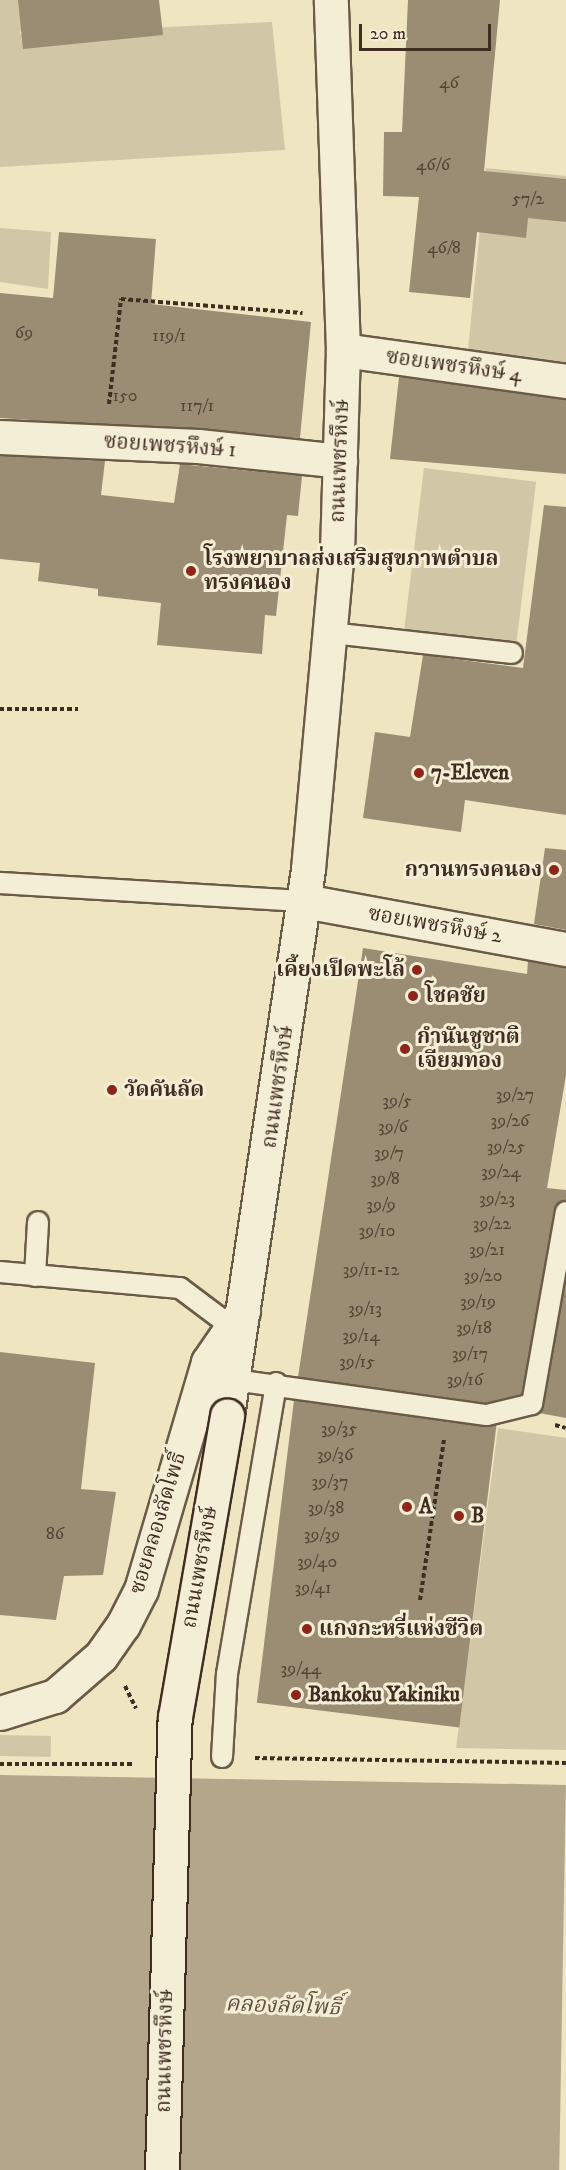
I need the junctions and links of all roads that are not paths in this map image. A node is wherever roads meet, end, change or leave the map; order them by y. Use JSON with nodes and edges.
{"nodes":[{"id":1,"x":331,"y":0,"type":"edge"},
{"id":2,"x":343,"y":350,"type":"junction"},
{"id":3,"x":566,"y":381,"type":"edge"},
{"id":4,"x":0,"y":437,"type":"edge"},
{"id":5,"x":340,"y":460,"type":"junction"},
{"id":6,"x":331,"y":633,"type":"junction"},
{"id":7,"x":512,"y":653,"type":"dead end"},
{"id":8,"x":0,"y":883,"type":"edge"},
{"id":9,"x":304,"y":901,"type":"junction"},
{"id":10,"x":566,"y":949,"type":"edge"},
{"id":11,"x":566,"y":1212,"type":"edge"},
{"id":12,"x":38,"y":1222,"type":"dead end"},
{"id":13,"x":0,"y":1272,"type":"edge"},
{"id":14,"x":34,"y":1276,"type":"junction"},
{"id":15,"x":238,"y":1319,"type":"junction"},
{"id":16,"x":234,"y":1380,"type":"junction"},
{"id":17,"x":276,"y":1383,"type":"junction"},
{"id":18,"x":0,"y":1713,"type":"edge"},
{"id":19,"x":222,"y":1756,"type":"road end"},
{"id":20,"x":162,"y":2170,"type":"edge"}],
"edges":[{"from":1,"to":2,"type":"main road","name":"ถนนเพชรหึงษ์"},
{"from":2,"to":3,"type":"main road","name":"ซอยเพชรหึงษ์ 4"},
{"from":2,"to":5,"type":"main road","name":"ถนนเพชรหึงษ์"},
{"from":4,"to":5,"type":"main road","name":"ซอยเพชรหึงษ์ 1"},
{"from":5,"to":6,"type":"main road","name":"ถนนเพชรหึงษ์"},
{"from":6,"to":7,"type":"lane"},
{"from":6,"to":9,"type":"main road","name":"ถนนเพชรหึงษ์"},
{"from":8,"to":9,"type":"lane"},
{"from":9,"to":10,"type":"main road","name":"ซอยเพชรหึงษ์ 2"},
{"from":9,"to":15,"type":"main road","name":"ถนนเพชรหึงษ์"},
{"from":11,"to":17,"type":"lane"},
{"from":12,"to":14,"type":"lane"},
{"from":13,"to":14,"type":"lane"},
{"from":14,"to":15,"type":"lane"},
{"from":15,"to":16,"type":"main road","name":"ถนนเพชรหึงษ์"},
{"from":15,"to":18,"type":"main road","name":"ซอยคลองลัดโพธิ์"},
{"from":16,"to":17,"type":"lane"},
{"from":16,"to":20,"type":"main road","name":"ถนนเพชรหึงษ์","bridge":true},
{"from":17,"to":19,"type":"lane"}]}
